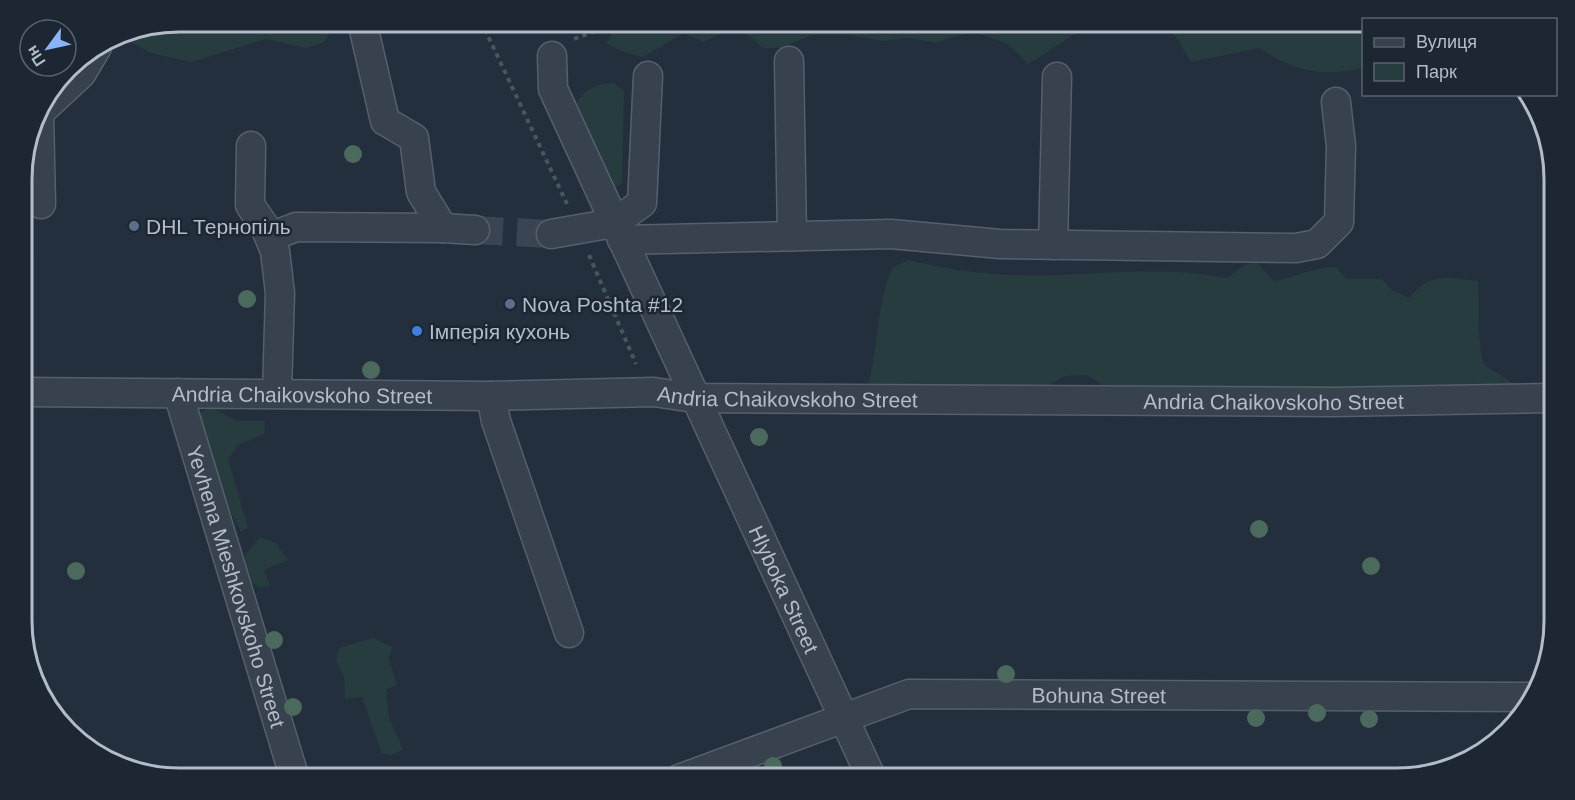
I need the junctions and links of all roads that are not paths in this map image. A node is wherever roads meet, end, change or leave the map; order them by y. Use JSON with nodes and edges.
{"nodes":[{"id":1,"x":365,"y":32,"type":"edge"},
{"id":2,"x":552,"y":56,"type":"road end"},
{"id":3,"x":789,"y":61,"type":"dead end"},
{"id":4,"x":87,"y":64,"type":"edge"},
{"id":5,"x":648,"y":76,"type":"dead end"},
{"id":6,"x":1057,"y":77,"type":"dead end"},
{"id":7,"x":57,"y":96,"type":"edge"},
{"id":8,"x":1336,"y":102,"type":"dead end"},
{"id":9,"x":38,"y":138,"type":"edge"},
{"id":10,"x":251,"y":146,"type":"dead end"},
{"id":11,"x":41,"y":204,"type":"dead end"},
{"id":12,"x":443,"y":228,"type":"junction"},
{"id":13,"x":475,"y":230,"type":"tunnel mouth"},
{"id":14,"x":618,"y":232,"type":"junction"},
{"id":15,"x":551,"y":234,"type":"tunnel mouth"},
{"id":16,"x":792,"y":236,"type":"junction"},
{"id":17,"x":270,"y":237,"type":"junction"},
{"id":18,"x":1053,"y":245,"type":"junction"},
{"id":19,"x":32,"y":392,"type":"edge"},
{"id":20,"x":278,"y":392,"type":"junction"},
{"id":21,"x":178,"y":393,"type":"junction"},
{"id":22,"x":491,"y":396,"type":"junction"},
{"id":23,"x":694,"y":398,"type":"junction"},
{"id":24,"x":1544,"y":398,"type":"edge"},
{"id":25,"x":569,"y":633,"type":"dead end"},
{"id":26,"x":1522,"y":697,"type":"edge"},
{"id":27,"x":845,"y":717,"type":"junction"},
{"id":28,"x":293,"y":768,"type":"edge"},
{"id":29,"x":708,"y":768,"type":"edge"},
{"id":30,"x":867,"y":768,"type":"edge"}],
"edges":[{"from":1,"to":12,"type":"street"},
{"from":2,"to":14,"type":"street","name":"Hlyboka Street"},
{"from":3,"to":16,"type":"street"},
{"from":4,"to":7,"type":"street"},
{"from":5,"to":14,"type":"street"},
{"from":6,"to":18,"type":"street"},
{"from":8,"to":18,"type":"street"},
{"from":9,"to":11,"type":"street"},
{"from":10,"to":17,"type":"street"},
{"from":12,"to":13,"type":"street"},
{"from":12,"to":17,"type":"street"},
{"from":14,"to":15,"type":"street"},
{"from":14,"to":16,"type":"street"},
{"from":14,"to":23,"type":"street","name":"Hlyboka Street"},
{"from":16,"to":18,"type":"street"},
{"from":17,"to":20,"type":"street"},
{"from":19,"to":21,"type":"street","name":"Andria Chaikovskoho Street"},
{"from":20,"to":21,"type":"street","name":"Andria Chaikovskoho Street"},
{"from":20,"to":22,"type":"street","name":"Andria Chaikovskoho Street"},
{"from":21,"to":28,"type":"street","name":"Yevhena Mieshkovskoho Street"},
{"from":22,"to":23,"type":"street","name":"Andria Chaikovskoho Street"},
{"from":22,"to":25,"type":"street"},
{"from":23,"to":24,"type":"street","name":"Andria Chaikovskoho Street"},
{"from":23,"to":27,"type":"street","name":"Hlyboka Street"},
{"from":26,"to":27,"type":"street","name":"Bohuna Street"},
{"from":27,"to":29,"type":"street","name":"Bohuna Street"},
{"from":27,"to":30,"type":"street","name":"Hlyboka Street"}]}
